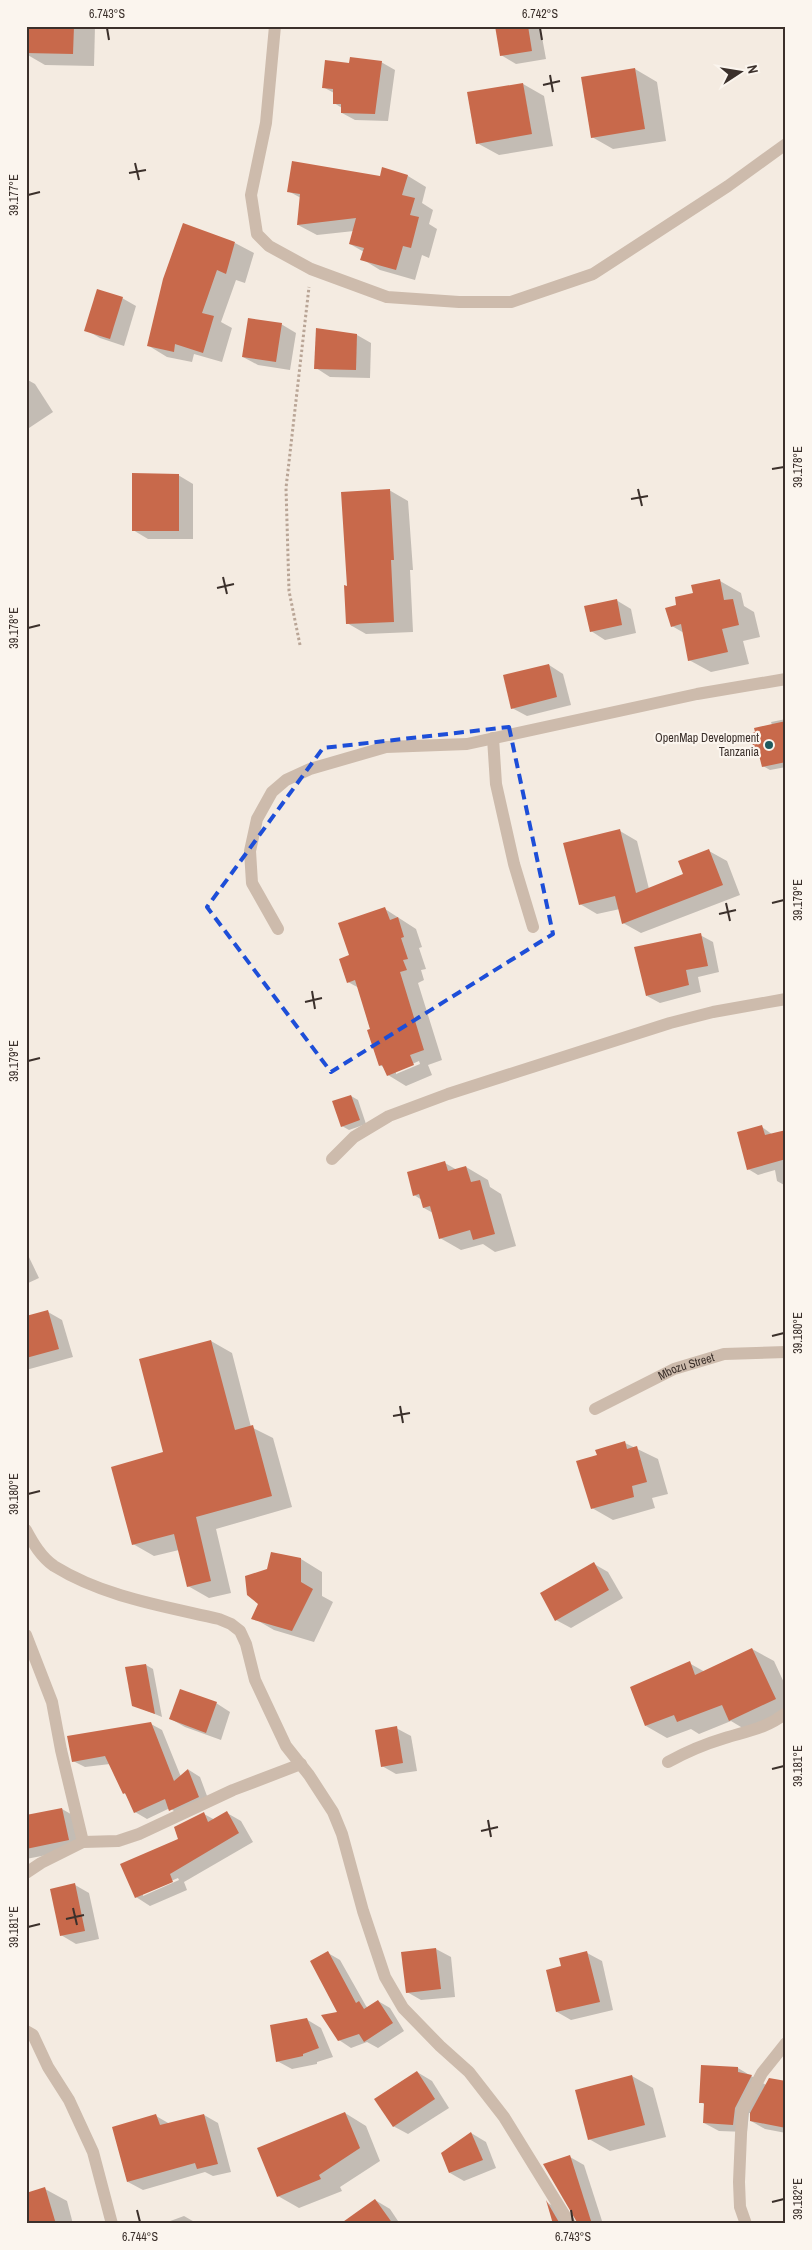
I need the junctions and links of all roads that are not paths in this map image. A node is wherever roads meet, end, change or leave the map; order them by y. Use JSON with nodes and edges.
{"nodes":[{"id":1,"x":275,"y":26,"type":"edge"},
{"id":2,"x":786,"y":144,"type":"edge"},
{"id":3,"x":786,"y":679,"type":"edge"},
{"id":4,"x":493,"y":738,"type":"junction"},
{"id":5,"x":533,"y":927,"type":"dead end"},
{"id":6,"x":278,"y":929,"type":"dead end"},
{"id":7,"x":786,"y":999,"type":"edge"},
{"id":8,"x":332,"y":1159,"type":"dead end"},
{"id":9,"x":786,"y":1352,"type":"edge"},
{"id":10,"x":595,"y":1409,"type":"dead end"},
{"id":11,"x":26,"y":1530,"type":"edge"},
{"id":12,"x":26,"y":1635,"type":"edge"},
{"id":13,"x":786,"y":1712,"type":"edge"},
{"id":14,"x":668,"y":1762,"type":"dead end"},
{"id":15,"x":301,"y":1764,"type":"junction"},
{"id":16,"x":83,"y":1842,"type":"junction"},
{"id":17,"x":26,"y":1873,"type":"edge"},
{"id":18,"x":26,"y":2031,"type":"edge"},
{"id":19,"x":786,"y":2044,"type":"edge"},
{"id":20,"x":112,"y":2224,"type":"edge"},
{"id":21,"x":570,"y":2224,"type":"edge"},
{"id":22,"x":746,"y":2224,"type":"edge"}],
"edges":[{"from":1,"to":2,"type":"street"},
{"from":3,"to":4,"type":"street"},
{"from":4,"to":5,"type":"street"},
{"from":4,"to":6,"type":"street"},
{"from":7,"to":8,"type":"street"},
{"from":9,"to":10,"type":"street","name":"Mbozu Street"},
{"from":11,"to":15,"type":"street"},
{"from":12,"to":16,"type":"street"},
{"from":13,"to":14,"type":"street"},
{"from":15,"to":16,"type":"street"},
{"from":15,"to":21,"type":"street"},
{"from":16,"to":17,"type":"street"},
{"from":18,"to":20,"type":"street"},
{"from":19,"to":22,"type":"street"}]}
